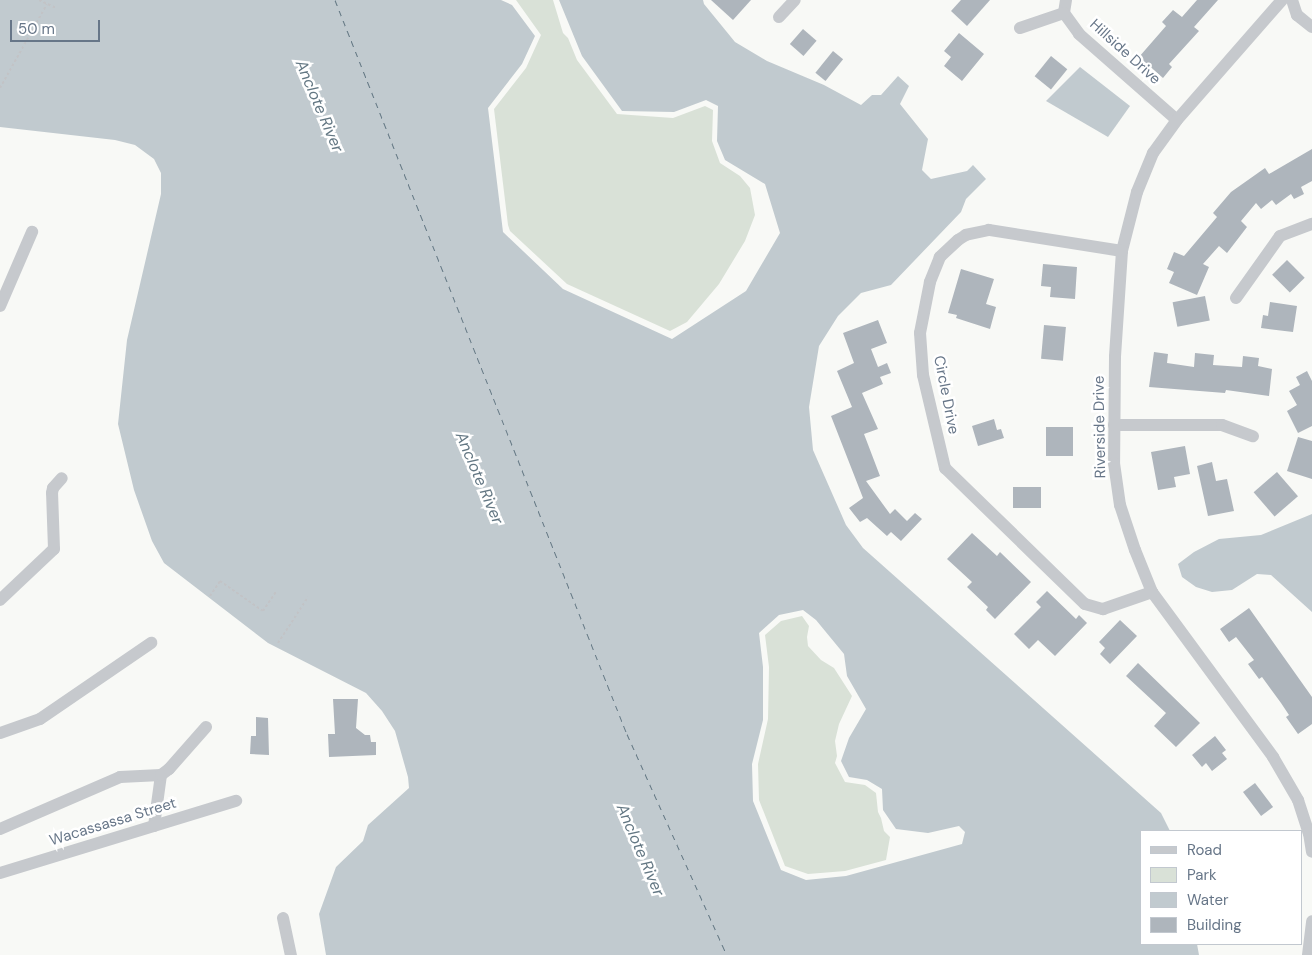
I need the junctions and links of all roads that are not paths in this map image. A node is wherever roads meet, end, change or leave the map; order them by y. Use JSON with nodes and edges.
{"nodes":[{"id":1,"x":795,"y":0,"type":"edge"},
{"id":2,"x":1282,"y":0,"type":"edge"},
{"id":3,"x":1292,"y":0,"type":"edge"},
{"id":4,"x":1065,"y":6,"type":"edge"},
{"id":5,"x":779,"y":17,"type":"dead end"},
{"id":6,"x":1312,"y":27,"type":"edge"},
{"id":7,"x":1020,"y":28,"type":"dead end"},
{"id":8,"x":1177,"y":120,"type":"junction"},
{"id":9,"x":1312,"y":224,"type":"edge"},
{"id":10,"x":32,"y":232,"type":"dead end"},
{"id":11,"x":1122,"y":251,"type":"junction"},
{"id":12,"x":1236,"y":298,"type":"dead end"},
{"id":13,"x":0,"y":306,"type":"edge"},
{"id":14,"x":1114,"y":425,"type":"junction"},
{"id":15,"x":1253,"y":436,"type":"dead end"},
{"id":16,"x":62,"y":478,"type":"dead end"},
{"id":17,"x":1152,"y":592,"type":"junction"},
{"id":18,"x":0,"y":600,"type":"edge"},
{"id":19,"x":151,"y":643,"type":"dead end"},
{"id":20,"x":206,"y":727,"type":"dead end"},
{"id":21,"x":0,"y":733,"type":"edge"},
{"id":22,"x":160,"y":775,"type":"junction"},
{"id":23,"x":236,"y":801,"type":"dead end"},
{"id":24,"x":154,"y":826,"type":"junction"},
{"id":25,"x":0,"y":829,"type":"edge"},
{"id":26,"x":1312,"y":852,"type":"edge"},
{"id":27,"x":0,"y":873,"type":"edge"},
{"id":28,"x":283,"y":918,"type":"dead end"},
{"id":29,"x":1312,"y":927,"type":"edge"},
{"id":30,"x":291,"y":955,"type":"edge"},
{"id":31,"x":1308,"y":955,"type":"edge"}],
"edges":[{"from":1,"to":5,"type":"street"},
{"from":2,"to":8,"type":"street","name":"Riverside Drive"},
{"from":3,"to":6,"type":"street"},
{"from":4,"to":7,"type":"street"},
{"from":4,"to":8,"type":"street","name":"Hillside Drive"},
{"from":8,"to":11,"type":"street","name":"Riverside Drive"},
{"from":9,"to":12,"type":"street"},
{"from":10,"to":13,"type":"street"},
{"from":11,"to":14,"type":"street","name":"Riverside Drive"},
{"from":11,"to":17,"type":"street","name":"Circle Drive"},
{"from":14,"to":15,"type":"street"},
{"from":14,"to":17,"type":"street","name":"Riverside Drive"},
{"from":16,"to":18,"type":"street"},
{"from":17,"to":26,"type":"street","name":"Riverside Drive"},
{"from":19,"to":21,"type":"street"},
{"from":20,"to":22,"type":"street"},
{"from":22,"to":24,"type":"street"},
{"from":22,"to":25,"type":"street"},
{"from":23,"to":24,"type":"street","name":"Wacassassa Street"},
{"from":24,"to":27,"type":"street","name":"Wacassassa Street"},
{"from":28,"to":30,"type":"street"},
{"from":29,"to":31,"type":"street"}]}
